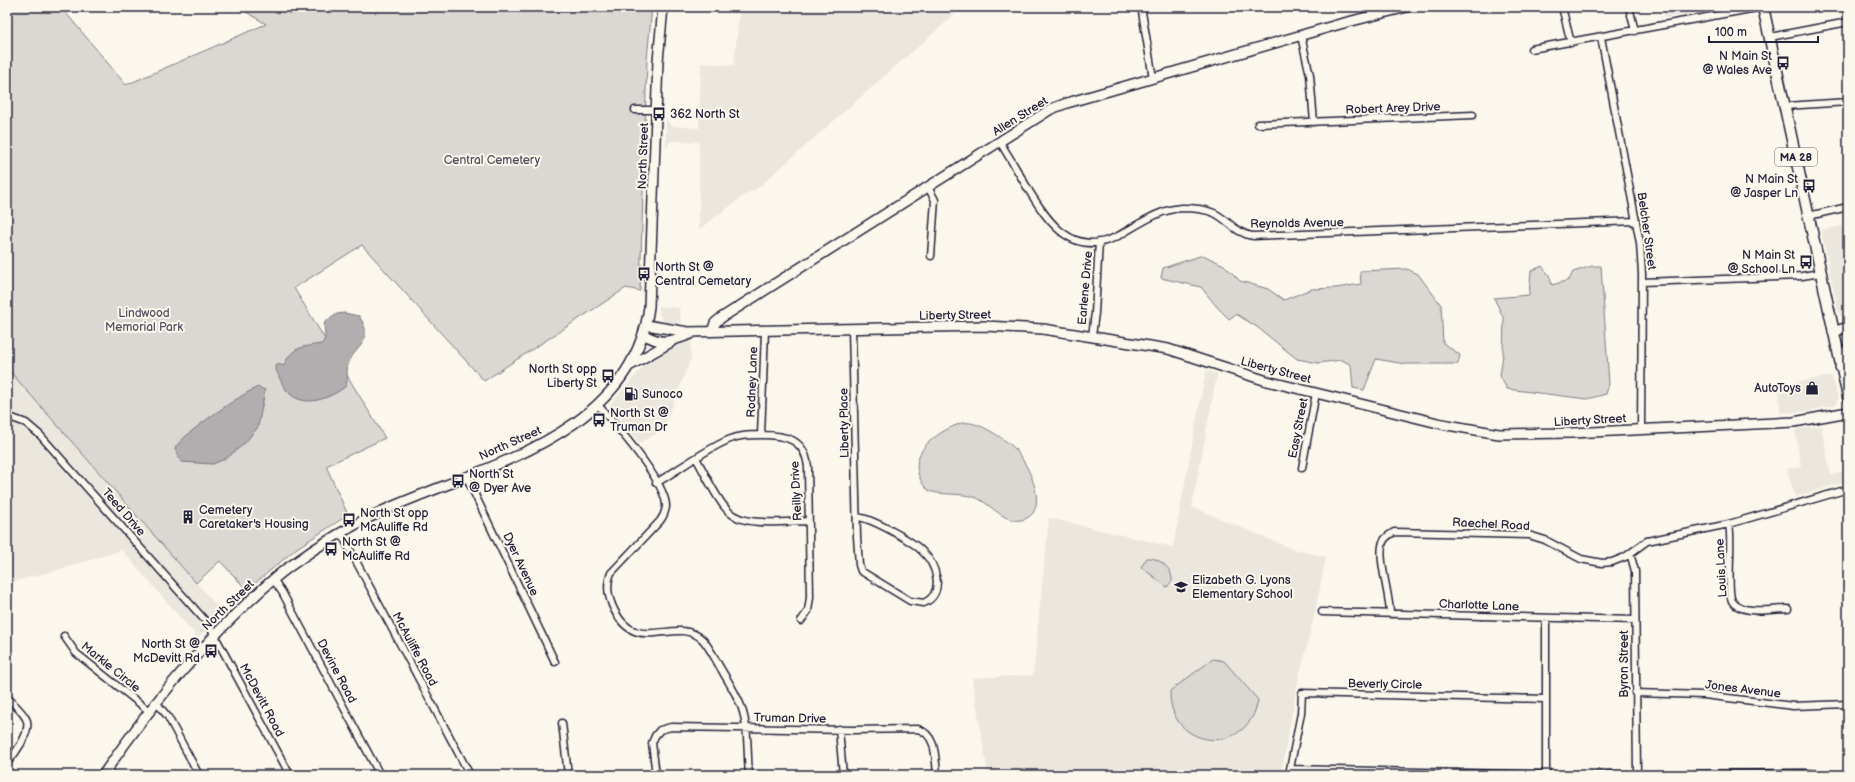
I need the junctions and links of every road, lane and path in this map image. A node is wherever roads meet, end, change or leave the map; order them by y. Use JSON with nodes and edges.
{"nodes":[{"id":1,"x":662,"y":7,"type":"edge"},
{"id":2,"x":1408,"y":7,"type":"edge"},
{"id":3,"x":1562,"y":7,"type":"edge"},
{"id":4,"x":1629,"y":7,"type":"edge"},
{"id":5,"x":1762,"y":7,"type":"edge"},
{"id":6,"x":1142,"y":12,"type":"dead end"},
{"id":7,"x":1848,"y":22,"type":"edge"},
{"id":8,"x":1635,"y":31,"type":"junction"},
{"id":9,"x":1301,"y":36,"type":"junction"},
{"id":10,"x":1600,"y":37,"type":"junction"},
{"id":11,"x":1770,"y":37,"type":"junction"},
{"id":12,"x":1571,"y":43,"type":"junction"},
{"id":13,"x":1531,"y":50,"type":"dead end"},
{"id":14,"x":1153,"y":78,"type":"junction"},
{"id":15,"x":1848,"y":102,"type":"edge"},
{"id":16,"x":1785,"y":106,"type":"junction"},
{"id":17,"x":635,"y":110,"type":"dead end"},
{"id":18,"x":657,"y":110,"type":"junction"},
{"id":19,"x":1473,"y":115,"type":"dead end"},
{"id":20,"x":1314,"y":122,"type":"junction"},
{"id":21,"x":1258,"y":124,"type":"dead end"},
{"id":22,"x":1000,"y":142,"type":"junction"},
{"id":23,"x":928,"y":187,"type":"junction"},
{"id":24,"x":1848,"y":207,"type":"edge"},
{"id":25,"x":1808,"y":216,"type":"junction"},
{"id":26,"x":1636,"y":221,"type":"junction"},
{"id":27,"x":1099,"y":242,"type":"junction"},
{"id":28,"x":931,"y":256,"type":"dead end"},
{"id":29,"x":1820,"y":273,"type":"junction"},
{"id":30,"x":1642,"y":282,"type":"junction"},
{"id":31,"x":1848,"y":328,"type":"edge"},
{"id":32,"x":852,"y":329,"type":"junction"},
{"id":33,"x":645,"y":330,"type":"junction"},
{"id":34,"x":712,"y":331,"type":"junction"},
{"id":35,"x":765,"y":331,"type":"junction"},
{"id":36,"x":697,"y":332,"type":"junction"},
{"id":37,"x":1833,"y":332,"type":"junction"},
{"id":38,"x":1092,"y":336,"type":"junction"},
{"id":39,"x":673,"y":341,"type":"junction"},
{"id":40,"x":1848,"y":348,"type":"edge"},
{"id":41,"x":629,"y":366,"type":"junction"},
{"id":42,"x":1840,"y":367,"type":"junction"},
{"id":43,"x":1316,"y":393,"type":"junction"},
{"id":44,"x":1848,"y":397,"type":"edge"},
{"id":45,"x":598,"y":405,"type":"junction"},
{"id":46,"x":1848,"y":412,"type":"edge"},
{"id":47,"x":7,"y":416,"type":"edge"},
{"id":48,"x":1641,"y":430,"type":"junction"},
{"id":49,"x":762,"y":435,"type":"junction"},
{"id":50,"x":696,"y":458,"type":"junction"},
{"id":51,"x":1302,"y":468,"type":"dead end"},
{"id":52,"x":466,"y":476,"type":"junction"},
{"id":53,"x":656,"y":483,"type":"junction"},
{"id":54,"x":1848,"y":489,"type":"edge"},
{"id":55,"x":857,"y":517,"type":"junction"},
{"id":56,"x":809,"y":521,"type":"junction"},
{"id":57,"x":1729,"y":524,"type":"junction"},
{"id":58,"x":341,"y":533,"type":"junction"},
{"id":59,"x":1630,"y":553,"type":"junction"},
{"id":60,"x":273,"y":579,"type":"junction"},
{"id":61,"x":1788,"y":609,"type":"dead end"},
{"id":62,"x":1322,"y":612,"type":"dead end"},
{"id":63,"x":1390,"y":614,"type":"junction"},
{"id":64,"x":1546,"y":618,"type":"junction"},
{"id":65,"x":1635,"y":620,"type":"junction"},
{"id":66,"x":801,"y":622,"type":"dead end"},
{"id":67,"x":215,"y":635,"type":"junction"},
{"id":68,"x":64,"y":636,"type":"dead end"},
{"id":69,"x":555,"y":662,"type":"dead end"},
{"id":70,"x":1635,"y":693,"type":"junction"},
{"id":71,"x":7,"y":697,"type":"edge"},
{"id":72,"x":1545,"y":700,"type":"junction"},
{"id":73,"x":156,"y":702,"type":"junction"},
{"id":74,"x":1848,"y":704,"type":"edge"},
{"id":75,"x":149,"y":711,"type":"junction"},
{"id":76,"x":562,"y":723,"type":"dead end"},
{"id":77,"x":745,"y":728,"type":"junction"},
{"id":78,"x":839,"y":729,"type":"junction"},
{"id":79,"x":7,"y":763,"type":"edge"},
{"id":80,"x":103,"y":775,"type":"edge"},
{"id":81,"x":199,"y":775,"type":"edge"},
{"id":82,"x":290,"y":775,"type":"edge"},
{"id":83,"x":380,"y":775,"type":"edge"},
{"id":84,"x":470,"y":775,"type":"edge"},
{"id":85,"x":568,"y":775,"type":"edge"},
{"id":86,"x":656,"y":775,"type":"edge"},
{"id":87,"x":749,"y":775,"type":"edge"},
{"id":88,"x":843,"y":775,"type":"edge"},
{"id":89,"x":937,"y":775,"type":"edge"},
{"id":90,"x":1546,"y":775,"type":"edge"},
{"id":91,"x":1550,"y":775,"type":"edge"},
{"id":92,"x":1592,"y":775,"type":"edge"},
{"id":93,"x":1637,"y":775,"type":"edge"},
{"id":94,"x":1833,"y":775,"type":"edge"}],
"edges":[{"from":1,"to":18,"type":"main road","name":"North Street"},
{"from":2,"to":9,"type":"main road","name":"Allen Street"},
{"from":3,"to":12,"type":"street"},
{"from":4,"to":8,"type":"street"},
{"from":5,"to":8,"type":"street"},
{"from":5,"to":11,"type":"main road","number":"MA 28"},
{"from":6,"to":14,"type":"street"},
{"from":7,"to":11,"type":"street"},
{"from":8,"to":10,"type":"street"},
{"from":9,"to":14,"type":"main road","name":"Allen Street"},
{"from":9,"to":20,"type":"street"},
{"from":10,"to":12,"type":"street"},
{"from":10,"to":26,"type":"street","name":"Belcher Street"},
{"from":11,"to":16,"type":"main road","number":"MA 28"},
{"from":12,"to":13,"type":"street"},
{"from":14,"to":22,"type":"main road","name":"Allen Street"},
{"from":15,"to":16,"type":"street"},
{"from":16,"to":25,"type":"main road","number":"MA 28"},
{"from":17,"to":18,"type":"street"},
{"from":18,"to":33,"type":"main road","name":"North Street"},
{"from":19,"to":20,"type":"street","name":"Robert Arey Drive"},
{"from":20,"to":21,"type":"street","name":"Robert Arey Drive"},
{"from":22,"to":23,"type":"main road","name":"Allen Street"},
{"from":22,"to":27,"type":"street","name":"Reynolds Avenue"},
{"from":23,"to":28,"type":"street"},
{"from":23,"to":34,"type":"main road","name":"Allen Street"},
{"from":24,"to":25,"type":"street"},
{"from":25,"to":29,"type":"main road","number":"MA 28"},
{"from":26,"to":27,"type":"street","name":"Reynolds Avenue"},
{"from":26,"to":30,"type":"street","name":"Belcher Street"},
{"from":27,"to":38,"type":"street","name":"Earlene Drive"},
{"from":29,"to":30,"type":"street"},
{"from":29,"to":37,"type":"main road","number":"MA 28"},
{"from":30,"to":48,"type":"street","name":"Belcher Street"},
{"from":31,"to":37,"type":"main road"},
{"from":32,"to":35,"type":"main road","name":"Liberty Street"},
{"from":32,"to":38,"type":"main road","name":"Liberty Street"},
{"from":32,"to":55,"type":"street","name":"Liberty Place"},
{"from":33,"to":36,"type":"main road","name":"Liberty Street"},
{"from":33,"to":39,"type":"main road","name":"Liberty Street"},
{"from":33,"to":41,"type":"main road","name":"North Street"},
{"from":34,"to":35,"type":"main road","name":"Liberty Street"},
{"from":34,"to":36,"type":"main road","name":"Liberty Street"},
{"from":35,"to":49,"type":"street","name":"Rodney Lane"},
{"from":36,"to":39,"type":"main road","name":"Liberty Street"},
{"from":37,"to":42,"type":"main road","number":"MA 28"},
{"from":38,"to":43,"type":"main road","name":"Liberty Street"},
{"from":39,"to":41,"type":"main road"},
{"from":40,"to":42,"type":"main road"},
{"from":41,"to":45,"type":"main road","name":"North Street"},
{"from":42,"to":44,"type":"main road","number":"MA 28"},
{"from":43,"to":48,"type":"main road","name":"Liberty Street"},
{"from":43,"to":51,"type":"street","name":"Easy Street"},
{"from":45,"to":52,"type":"main road","name":"North Street"},
{"from":45,"to":53,"type":"street","name":"Truman Drive"},
{"from":46,"to":48,"type":"main road","name":"Liberty Street"},
{"from":47,"to":67,"type":"street","name":"Teed Drive"},
{"from":49,"to":50,"type":"street","name":"Reilly Drive"},
{"from":49,"to":56,"type":"street","name":"Reilly Drive"},
{"from":50,"to":53,"type":"street","name":"Reilly Drive"},
{"from":50,"to":56,"type":"street"},
{"from":52,"to":58,"type":"main road","name":"North Street"},
{"from":52,"to":69,"type":"street","name":"Dyer Avenue"},
{"from":53,"to":77,"type":"street","name":"Truman Drive"},
{"from":54,"to":57,"type":"street","name":"Raechel Road"},
{"from":55,"to":55,"type":"street","name":"Liberty Place"},
{"from":56,"to":66,"type":"street","name":"Reilly Drive"},
{"from":57,"to":59,"type":"street","name":"Raechel Road"},
{"from":57,"to":61,"type":"street","name":"Louis Lane"},
{"from":58,"to":60,"type":"main road","name":"North Street"},
{"from":58,"to":84,"type":"street","name":"McAuliffe Road"},
{"from":59,"to":63,"type":"street","name":"Raechel Road"},
{"from":59,"to":65,"type":"street","name":"Byron Street"},
{"from":60,"to":67,"type":"main road","name":"North Street"},
{"from":60,"to":83,"type":"street","name":"Devine Road"},
{"from":62,"to":63,"type":"street","name":"Charlotte Lane"},
{"from":63,"to":64,"type":"street","name":"Charlotte Lane"},
{"from":64,"to":65,"type":"street","name":"Charlotte Lane"},
{"from":64,"to":72,"type":"street"},
{"from":65,"to":70,"type":"street","name":"Byron Street"},
{"from":67,"to":73,"type":"main road","name":"North Street"},
{"from":67,"to":82,"type":"street","name":"McDevitt Road"},
{"from":68,"to":75,"type":"street","name":"Markle Circle"},
{"from":70,"to":74,"type":"street","name":"Jones Avenue"},
{"from":70,"to":93,"type":"street","name":"Byron Street"},
{"from":71,"to":79,"type":"street"},
{"from":72,"to":90,"type":"street"},
{"from":72,"to":90,"type":"street","name":"Beverly Circle"},
{"from":73,"to":75,"type":"main road","name":"North Street"},
{"from":73,"to":81,"type":"street"},
{"from":75,"to":80,"type":"main road","name":"North Street"},
{"from":76,"to":85,"type":"street"},
{"from":77,"to":78,"type":"street","name":"Truman Drive"},
{"from":77,"to":86,"type":"street"},
{"from":77,"to":87,"type":"street"},
{"from":78,"to":88,"type":"street"},
{"from":78,"to":89,"type":"street","name":"Truman Drive"},
{"from":90,"to":91,"type":"street"},
{"from":92,"to":93,"type":"street"},
{"from":93,"to":94,"type":"street"}]}
